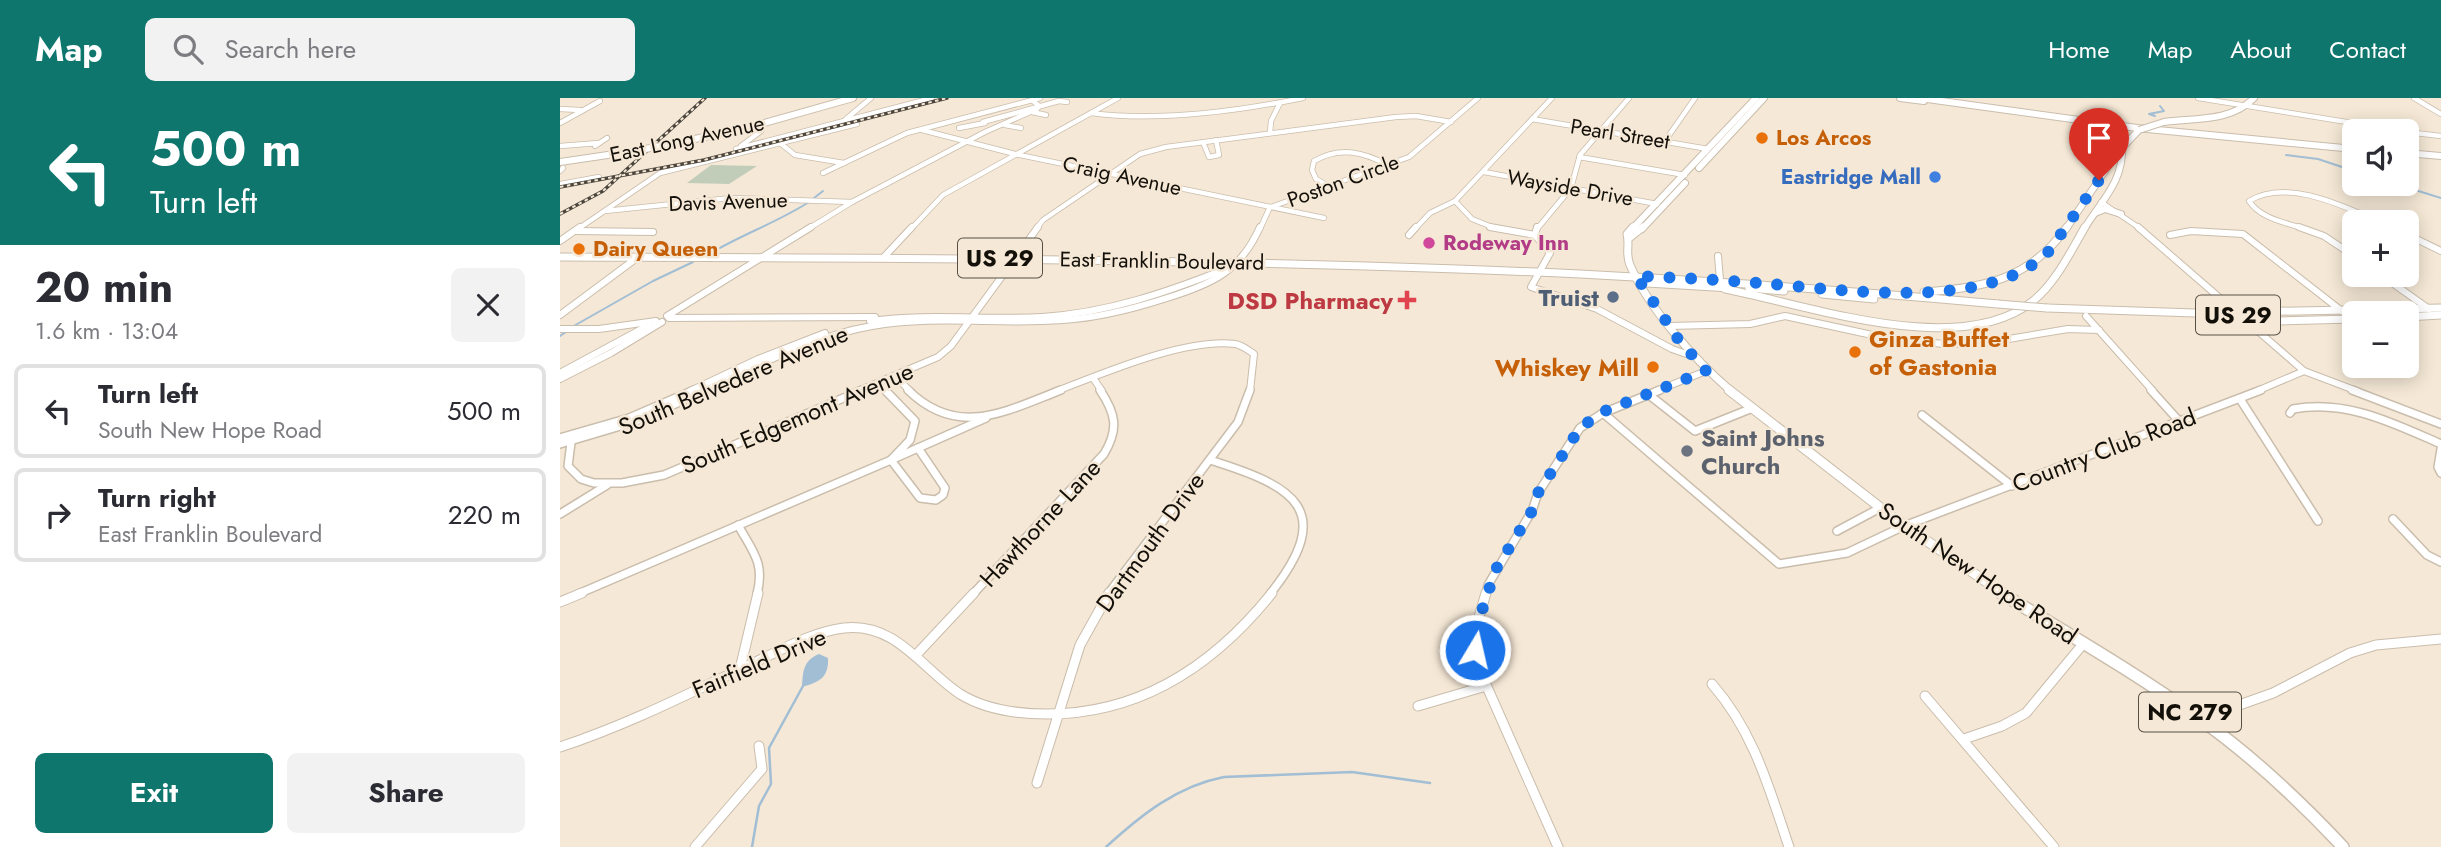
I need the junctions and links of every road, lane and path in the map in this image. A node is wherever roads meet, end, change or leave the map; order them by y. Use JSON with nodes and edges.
{"nodes":[{"id":1,"x":853,"y":98,"type":"edge"},
{"id":2,"x":871,"y":98,"type":"edge"},
{"id":3,"x":932,"y":98,"type":"edge"},
{"id":4,"x":1040,"y":98,"type":"edge"},
{"id":5,"x":1118,"y":98,"type":"edge"},
{"id":6,"x":1303,"y":98,"type":"edge"},
{"id":7,"x":1478,"y":98,"type":"edge"},
{"id":8,"x":1552,"y":98,"type":"edge"},
{"id":9,"x":1629,"y":98,"type":"edge"},
{"id":10,"x":1695,"y":98,"type":"edge"},
{"id":11,"x":1756,"y":98,"type":"edge"},
{"id":12,"x":1764,"y":98,"type":"edge"},
{"id":13,"x":1900,"y":98,"type":"edge"},
{"id":14,"x":1920,"y":98,"type":"edge"},
{"id":15,"x":1944,"y":98,"type":"edge"},
{"id":16,"x":2198,"y":98,"type":"edge"},
{"id":17,"x":2254,"y":98,"type":"edge"},
{"id":18,"x":2414,"y":98,"type":"edge"},
{"id":19,"x":1032,"y":100,"type":"junction"},
{"id":20,"x":600,"y":101,"type":"dead end"},
{"id":21,"x":1067,"y":102,"type":"dead end"},
{"id":22,"x":1280,"y":103,"type":"junction"},
{"id":23,"x":1039,"y":106,"type":"junction"},
{"id":24,"x":2247,"y":108,"type":"junction"},
{"id":25,"x":560,"y":109,"type":"edge"},
{"id":26,"x":584,"y":110,"type":"junction"},
{"id":27,"x":1032,"y":112,"type":"junction"},
{"id":28,"x":1090,"y":113,"type":"junction"},
{"id":29,"x":2026,"y":114,"type":"junction"},
{"id":30,"x":2441,"y":114,"type":"edge"},
{"id":31,"x":851,"y":115,"type":"junction"},
{"id":32,"x":1046,"y":115,"type":"dead end"},
{"id":33,"x":863,"y":116,"type":"junction"},
{"id":34,"x":1532,"y":119,"type":"junction"},
{"id":35,"x":983,"y":122,"type":"junction"},
{"id":36,"x":1451,"y":122,"type":"junction"},
{"id":37,"x":2342,"y":122,"type":"edge"},
{"id":38,"x":560,"y":123,"type":"edge"},
{"id":39,"x":765,"y":123,"type":"junction"},
{"id":40,"x":839,"y":123,"type":"junction"},
{"id":41,"x":857,"y":124,"type":"dead end"},
{"id":42,"x":1004,"y":125,"type":"junction"},
{"id":43,"x":751,"y":127,"type":"junction"},
{"id":44,"x":959,"y":128,"type":"dead end"},
{"id":45,"x":991,"y":128,"type":"junction"},
{"id":46,"x":1021,"y":128,"type":"dead end"},
{"id":47,"x":922,"y":130,"type":"junction"},
{"id":48,"x":1601,"y":130,"type":"junction"},
{"id":49,"x":761,"y":131,"type":"junction"},
{"id":50,"x":1270,"y":133,"type":"junction"},
{"id":51,"x":2419,"y":134,"type":"edge"},
{"id":52,"x":2441,"y":136,"type":"edge"},
{"id":53,"x":607,"y":138,"type":"dead end"},
{"id":54,"x":1216,"y":140,"type":"junction"},
{"id":55,"x":1665,"y":141,"type":"junction"},
{"id":56,"x":969,"y":142,"type":"junction"},
{"id":57,"x":1203,"y":142,"type":"junction"},
{"id":58,"x":763,"y":143,"type":"junction"},
{"id":59,"x":599,"y":144,"type":"junction"},
{"id":60,"x":780,"y":144,"type":"junction"},
{"id":61,"x":560,"y":146,"type":"edge"},
{"id":62,"x":2122,"y":146,"type":"junction"},
{"id":63,"x":2342,"y":146,"type":"edge"},
{"id":64,"x":2342,"y":146,"type":"edge"},
{"id":65,"x":591,"y":148,"type":"dead end"},
{"id":66,"x":736,"y":149,"type":"junction"},
{"id":67,"x":1708,"y":149,"type":"junction"},
{"id":68,"x":2419,"y":151,"type":"edge"},
{"id":69,"x":2441,"y":153,"type":"edge"},
{"id":70,"x":1015,"y":154,"type":"junction"},
{"id":71,"x":731,"y":156,"type":"junction"},
{"id":72,"x":1579,"y":157,"type":"junction"},
{"id":73,"x":844,"y":163,"type":"junction"},
{"id":74,"x":1388,"y":165,"type":"junction"},
{"id":75,"x":561,"y":167,"type":"edge"},
{"id":76,"x":1484,"y":172,"type":"junction"},
{"id":77,"x":823,"y":173,"type":"dead end"},
{"id":78,"x":1110,"y":173,"type":"junction"},
{"id":79,"x":1685,"y":175,"type":"junction"},
{"id":80,"x":599,"y":177,"type":"dead end"},
{"id":81,"x":560,"y":184,"type":"edge"},
{"id":82,"x":1328,"y":186,"type":"junction"},
{"id":83,"x":1571,"y":188,"type":"junction"},
{"id":84,"x":1455,"y":201,"type":"junction"},
{"id":85,"x":1660,"y":201,"type":"junction"},
{"id":86,"x":852,"y":202,"type":"junction"},
{"id":87,"x":2101,"y":202,"type":"junction"},
{"id":88,"x":1665,"y":206,"type":"junction"},
{"id":89,"x":1270,"y":207,"type":"junction"},
{"id":90,"x":2351,"y":210,"type":"edge"},
{"id":91,"x":603,"y":211,"type":"junction"},
{"id":92,"x":2095,"y":213,"type":"junction"},
{"id":93,"x":2121,"y":214,"type":"junction"},
{"id":94,"x":1324,"y":218,"type":"dead end"},
{"id":95,"x":574,"y":231,"type":"junction"},
{"id":96,"x":653,"y":232,"type":"dead end"},
{"id":97,"x":1409,"y":235,"type":"dead end"},
{"id":98,"x":1535,"y":235,"type":"junction"},
{"id":99,"x":2170,"y":235,"type":"dead end"},
{"id":100,"x":1629,"y":238,"type":"junction"},
{"id":101,"x":2419,"y":240,"type":"edge"},
{"id":102,"x":560,"y":241,"type":"edge"},
{"id":103,"x":2342,"y":248,"type":"edge"},
{"id":104,"x":2441,"y":250,"type":"edge"},
{"id":105,"x":1718,"y":256,"type":"dead end"},
{"id":106,"x":560,"y":257,"type":"edge"},
{"id":107,"x":638,"y":257,"type":"junction"},
{"id":108,"x":764,"y":258,"type":"junction"},
{"id":109,"x":883,"y":258,"type":"junction"},
{"id":110,"x":1013,"y":258,"type":"junction"},
{"id":111,"x":1240,"y":262,"type":"junction"},
{"id":112,"x":1539,"y":274,"type":"junction"},
{"id":113,"x":1638,"y":279,"type":"junction"},
{"id":114,"x":1720,"y":280,"type":"junction"},
{"id":115,"x":1671,"y":284,"type":"junction"},
{"id":116,"x":2398,"y":287,"type":"edge"},
{"id":117,"x":1725,"y":289,"type":"junction"},
{"id":118,"x":1856,"y":291,"type":"junction"},
{"id":119,"x":1648,"y":296,"type":"junction"},
{"id":120,"x":1996,"y":306,"type":"junction"},
{"id":121,"x":2419,"y":309,"type":"edge"},
{"id":122,"x":2429,"y":309,"type":"junction"},
{"id":123,"x":2044,"y":310,"type":"junction"},
{"id":124,"x":2342,"y":311,"type":"edge"},
{"id":125,"x":2342,"y":313,"type":"edge"},
{"id":126,"x":2440,"y":313,"type":"edge"},
{"id":127,"x":560,"y":315,"type":"edge"},
{"id":128,"x":2238,"y":315,"type":"junction"},
{"id":129,"x":2419,"y":315,"type":"edge"},
{"id":130,"x":2087,"y":316,"type":"junction"},
{"id":131,"x":899,"y":317,"type":"junction"},
{"id":132,"x":969,"y":319,"type":"junction"},
{"id":133,"x":2342,"y":319,"type":"edge"},
{"id":134,"x":662,"y":320,"type":"junction"},
{"id":135,"x":2246,"y":320,"type":"junction"},
{"id":136,"x":936,"y":321,"type":"junction"},
{"id":137,"x":1669,"y":326,"type":"junction"},
{"id":138,"x":560,"y":329,"type":"edge"},
{"id":139,"x":2099,"y":330,"type":"junction"},
{"id":140,"x":1692,"y":356,"type":"junction"},
{"id":141,"x":1706,"y":371,"type":"junction"},
{"id":142,"x":2304,"y":371,"type":"junction"},
{"id":143,"x":560,"y":373,"type":"edge"},
{"id":144,"x":896,"y":377,"type":"junction"},
{"id":145,"x":1093,"y":378,"type":"junction"},
{"id":146,"x":560,"y":379,"type":"edge"},
{"id":147,"x":880,"y":384,"type":"junction"},
{"id":148,"x":1648,"y":394,"type":"junction"},
{"id":149,"x":2240,"y":399,"type":"junction"},
{"id":150,"x":1750,"y":409,"type":"junction"},
{"id":151,"x":1602,"y":412,"type":"junction"},
{"id":152,"x":2290,"y":413,"type":"dead end"},
{"id":153,"x":1922,"y":415,"type":"dead end"},
{"id":154,"x":991,"y":416,"type":"junction"},
{"id":155,"x":2179,"y":421,"type":"junction"},
{"id":156,"x":2441,"y":424,"type":"edge"},
{"id":157,"x":560,"y":438,"type":"edge"},
{"id":158,"x":572,"y":438,"type":"junction"},
{"id":159,"x":560,"y":444,"type":"edge"},
{"id":160,"x":2441,"y":446,"type":"edge"},
{"id":161,"x":918,"y":448,"type":"junction"},
{"id":162,"x":891,"y":460,"type":"junction"},
{"id":163,"x":1210,"y":460,"type":"junction"},
{"id":164,"x":2441,"y":473,"type":"edge"},
{"id":165,"x":608,"y":484,"type":"junction"},
{"id":166,"x":2012,"y":486,"type":"junction"},
{"id":167,"x":1880,"y":508,"type":"junction"},
{"id":168,"x":560,"y":513,"type":"edge"},
{"id":169,"x":2393,"y":519,"type":"dead end"},
{"id":170,"x":2318,"y":521,"type":"dead end"},
{"id":171,"x":738,"y":526,"type":"junction"},
{"id":172,"x":1904,"y":526,"type":"junction"},
{"id":173,"x":1837,"y":531,"type":"dead end"},
{"id":174,"x":2441,"y":562,"type":"edge"},
{"id":175,"x":560,"y":602,"type":"edge"},
{"id":176,"x":2441,"y":639,"type":"edge"},
{"id":177,"x":2083,"y":644,"type":"junction"},
{"id":178,"x":916,"y":655,"type":"junction"},
{"id":179,"x":740,"y":670,"type":"junction"},
{"id":180,"x":1712,"y":684,"type":"dead end"},
{"id":181,"x":1486,"y":686,"type":"junction"},
{"id":182,"x":1925,"y":696,"type":"dead end"},
{"id":183,"x":1418,"y":706,"type":"dead end"},
{"id":184,"x":1056,"y":715,"type":"junction"},
{"id":185,"x":2200,"y":719,"type":"junction"},
{"id":186,"x":1964,"y":739,"type":"junction"},
{"id":187,"x":759,"y":746,"type":"dead end"},
{"id":188,"x":560,"y":747,"type":"edge"},
{"id":189,"x":1037,"y":783,"type":"dead end"},
{"id":190,"x":695,"y":847,"type":"edge"},
{"id":191,"x":1558,"y":847,"type":"edge"},
{"id":192,"x":1789,"y":847,"type":"edge"},
{"id":193,"x":2054,"y":847,"type":"edge"},
{"id":194,"x":2343,"y":847,"type":"edge"}],
"edges":[{"from":1,"to":39,"type":"main road","name":"East Long Avenue"},
{"from":2,"to":31,"type":"street"},
{"from":3,"to":33,"type":"street"},
{"from":4,"to":19,"type":"street"},
{"from":5,"to":28,"type":"street"},
{"from":6,"to":22,"type":"street"},
{"from":7,"to":36,"type":"street","name":"Poston Circle"},
{"from":8,"to":34,"type":"street"},
{"from":9,"to":48,"type":"street"},
{"from":10,"to":55,"type":"street"},
{"from":11,"to":67,"type":"main road"},
{"from":12,"to":88,"type":"main road"},
{"from":13,"to":29,"type":"highway"},
{"from":14,"to":29,"type":"highway"},
{"from":15,"to":64,"type":"highway"},
{"from":16,"to":24,"type":"street"},
{"from":17,"to":24,"type":"main road"},
{"from":18,"to":30,"type":"street"},
{"from":19,"to":23,"type":"street"},
{"from":19,"to":47,"type":"street"},
{"from":20,"to":26,"type":"street"},
{"from":21,"to":23,"type":"street"},
{"from":22,"to":28,"type":"street"},
{"from":22,"to":50,"type":"street"},
{"from":23,"to":27,"type":"street"},
{"from":23,"to":35,"type":"street"},
{"from":24,"to":37,"type":"street"},
{"from":24,"to":62,"type":"main road","bridge":true},
{"from":25,"to":26,"type":"street"},
{"from":26,"to":38,"type":"street"},
{"from":27,"to":32,"type":"street"},
{"from":27,"to":42,"type":"street"},
{"from":28,"to":70,"type":"street"},
{"from":29,"to":63,"type":"highway"},
{"from":31,"to":33,"type":"street"},
{"from":31,"to":40,"type":"street"},
{"from":33,"to":40,"type":"street"},
{"from":34,"to":48,"type":"street","name":"Pearl Street"},
{"from":34,"to":76,"type":"street"},
{"from":35,"to":44,"type":"street"},
{"from":35,"to":45,"type":"street"},
{"from":36,"to":50,"type":"street","name":"South Edgemont Avenue"},
{"from":36,"to":74,"type":"street","name":"Poston Circle"},
{"from":39,"to":43,"type":"main road","name":"East Long Avenue"},
{"from":39,"to":49,"type":"street"},
{"from":40,"to":58,"type":"street"},
{"from":41,"to":60,"type":"street"},
{"from":42,"to":45,"type":"street"},
{"from":42,"to":46,"type":"street"},
{"from":43,"to":49,"type":"street"},
{"from":43,"to":75,"type":"main road","name":"East Long Avenue","bridge":true},
{"from":45,"to":56,"type":"street"},
{"from":47,"to":56,"type":"street","name":"Craig Avenue"},
{"from":47,"to":73,"type":"street"},
{"from":48,"to":55,"type":"street","name":"Pearl Street"},
{"from":48,"to":72,"type":"street"},
{"from":49,"to":58,"type":"street"},
{"from":49,"to":66,"type":"street"},
{"from":50,"to":54,"type":"street","name":"South Edgemont Avenue"},
{"from":51,"to":52,"type":"street"},
{"from":53,"to":59,"type":"street"},
{"from":54,"to":57,"type":"street","name":"South Edgemont Avenue"},
{"from":54,"to":57,"type":"street"},
{"from":55,"to":67,"type":"street","name":"Pearl Street"},
{"from":56,"to":70,"type":"street","name":"Craig Avenue"},
{"from":56,"to":86,"type":"street"},
{"from":57,"to":78,"type":"street","name":"South Edgemont Avenue"},
{"from":58,"to":66,"type":"street"},
{"from":59,"to":61,"type":"street"},
{"from":59,"to":65,"type":"street"},
{"from":60,"to":71,"type":"street"},
{"from":60,"to":73,"type":"street"},
{"from":62,"to":87,"type":"main road"},
{"from":62,"to":118,"type":"main road"},
{"from":66,"to":71,"type":"street"},
{"from":67,"to":79,"type":"main road"},
{"from":68,"to":69,"type":"highway"},
{"from":70,"to":78,"type":"street","name":"Craig Avenue"},
{"from":70,"to":109,"type":"street"},
{"from":71,"to":91,"type":"street"},
{"from":72,"to":79,"type":"street"},
{"from":72,"to":83,"type":"street"},
{"from":73,"to":77,"type":"street"},
{"from":74,"to":82,"type":"street","name":"Poston Circle"},
{"from":74,"to":82,"type":"street"},
{"from":76,"to":83,"type":"street","name":"Wayside Drive"},
{"from":76,"to":84,"type":"street"},
{"from":78,"to":89,"type":"street","name":"Craig Avenue"},
{"from":78,"to":110,"type":"street","name":"South Edgemont Avenue"},
{"from":79,"to":85,"type":"main road"},
{"from":80,"to":81,"type":"street"},
{"from":82,"to":89,"type":"street","name":"Poston Circle"},
{"from":83,"to":85,"type":"street","name":"Wayside Drive"},
{"from":83,"to":98,"type":"street"},
{"from":84,"to":97,"type":"street"},
{"from":84,"to":98,"type":"street"},
{"from":85,"to":88,"type":"main road"},
{"from":85,"to":100,"type":"main road"},
{"from":86,"to":91,"type":"street","name":"Davis Avenue"},
{"from":86,"to":108,"type":"street"},
{"from":87,"to":92,"type":"main road"},
{"from":87,"to":93,"type":"street"},
{"from":88,"to":100,"type":"main road"},
{"from":89,"to":94,"type":"street","name":"Craig Avenue"},
{"from":89,"to":111,"type":"street"},
{"from":90,"to":103,"type":"street"},
{"from":91,"to":95,"type":"street"},
{"from":92,"to":93,"type":"main road"},
{"from":92,"to":117,"type":"main road"},
{"from":93,"to":128,"type":"street"},
{"from":95,"to":96,"type":"street"},
{"from":95,"to":102,"type":"street"},
{"from":98,"to":112,"type":"street"},
{"from":99,"to":124,"type":"street"},
{"from":100,"to":113,"type":"main road","number":"NC 279"},
{"from":101,"to":104,"type":"street"},
{"from":105,"to":114,"type":"street"},
{"from":106,"to":107,"type":"main road","name":"East Franklin Boulevard","number":"US 29"},
{"from":107,"to":108,"type":"main road","name":"East Franklin Boulevard","number":"US 29"},
{"from":107,"to":127,"type":"street"},
{"from":108,"to":109,"type":"main road","name":"East Franklin Boulevard","number":"US 29"},
{"from":108,"to":134,"type":"street"},
{"from":109,"to":110,"type":"main road","name":"East Franklin Boulevard","number":"US 29"},
{"from":110,"to":111,"type":"main road","name":"East Franklin Boulevard","number":"US 29"},
{"from":110,"to":132,"type":"street","name":"South Edgemont Avenue"},
{"from":111,"to":112,"type":"main road","name":"East Franklin Boulevard","number":"US 29"},
{"from":111,"to":132,"type":"street","name":"South Belvedere Avenue"},
{"from":112,"to":113,"type":"main road","name":"East Franklin Boulevard","number":"US 29"},
{"from":112,"to":140,"type":"street"},
{"from":113,"to":114,"type":"main road","name":"East Franklin Boulevard","number":"US 29"},
{"from":113,"to":115,"type":"main road","name":"East Franklin Boulevard","number":"US 29"},
{"from":113,"to":119,"type":"main road","name":"South New Hope Road","number":"NC 279"},
{"from":114,"to":118,"type":"main road","name":"East Franklin Boulevard","number":"US 29"},
{"from":115,"to":117,"type":"main road","name":"East Franklin Boulevard","number":"US 29"},
{"from":115,"to":119,"type":"main road"},
{"from":116,"to":122,"type":"street"},
{"from":117,"to":120,"type":"main road","name":"East Franklin Boulevard","number":"US 29"},
{"from":118,"to":120,"type":"main road","name":"East Franklin Boulevard","number":"US 29"},
{"from":119,"to":137,"type":"main road","name":"South New Hope Road","number":"NC 279"},
{"from":120,"to":123,"type":"main road","name":"East Franklin Boulevard","number":"US 29","bridge":true},
{"from":121,"to":122,"type":"main road","name":"East Franklin Boulevard","number":"US 29"},
{"from":122,"to":126,"type":"main road","name":"East Franklin Boulevard","number":"US 29"},
{"from":123,"to":128,"type":"main road","name":"East Franklin Boulevard","number":"US 29"},
{"from":123,"to":130,"type":"main road","name":"East Franklin Boulevard","number":"US 29"},
{"from":125,"to":128,"type":"main road","name":"East Franklin Boulevard","number":"US 29"},
{"from":126,"to":129,"type":"main road","name":"East Franklin Boulevard","number":"US 29"},
{"from":128,"to":135,"type":"street"},
{"from":130,"to":135,"type":"main road","name":"East Franklin Boulevard","number":"US 29"},
{"from":130,"to":139,"type":"street"},
{"from":131,"to":132,"type":"street","name":"South Belvedere Avenue"},
{"from":131,"to":134,"type":"street"},
{"from":131,"to":136,"type":"street"},
{"from":131,"to":158,"type":"street","name":"South Belvedere Avenue"},
{"from":132,"to":136,"type":"street","name":"South Belvedere Avenue"},
{"from":132,"to":144,"type":"street","name":"South Edgemont Avenue"},
{"from":133,"to":135,"type":"main road","name":"East Franklin Boulevard","number":"US 29"},
{"from":134,"to":138,"type":"street"},
{"from":134,"to":143,"type":"street"},
{"from":134,"to":146,"type":"street"},
{"from":135,"to":142,"type":"street"},
{"from":136,"to":158,"type":"street","name":"South Belvedere Avenue"},
{"from":137,"to":139,"type":"street"},
{"from":137,"to":140,"type":"main road","name":"South New Hope Road","number":"NC 279"},
{"from":139,"to":155,"type":"street"},
{"from":140,"to":141,"type":"main road","name":"South New Hope Road","number":"NC 279"},
{"from":141,"to":148,"type":"street"},
{"from":141,"to":150,"type":"main road","name":"South New Hope Road","number":"NC 279"},
{"from":142,"to":149,"type":"street","name":"Country Club Road"},
{"from":142,"to":156,"type":"street"},
{"from":144,"to":147,"type":"street","name":"South Edgemont Avenue"},
{"from":144,"to":154,"type":"street"},
{"from":145,"to":154,"type":"street"},
{"from":145,"to":163,"type":"street"},
{"from":145,"to":178,"type":"street","name":"Hawthorne Lane"},
{"from":147,"to":162,"type":"street"},
{"from":147,"to":165,"type":"street","name":"South Edgemont Avenue"},
{"from":148,"to":150,"type":"street"},
{"from":148,"to":151,"type":"street"},
{"from":149,"to":155,"type":"street","name":"Country Club Road"},
{"from":149,"to":170,"type":"street"},
{"from":150,"to":167,"type":"main road","name":"South New Hope Road","number":"NC 279"},
{"from":151,"to":172,"type":"street","name":"Country Club Road"},
{"from":151,"to":181,"type":"street"},
{"from":152,"to":160,"type":"street"},
{"from":153,"to":166,"type":"street"},
{"from":154,"to":161,"type":"street"},
{"from":155,"to":166,"type":"street","name":"Country Club Road"},
{"from":157,"to":158,"type":"street","name":"South Belvedere Avenue"},
{"from":158,"to":159,"type":"street","name":"South Belvedere Avenue"},
{"from":158,"to":165,"type":"street","name":"South Edgemont Avenue"},
{"from":160,"to":164,"type":"street"},
{"from":161,"to":162,"type":"street"},
{"from":161,"to":162,"type":"street"},
{"from":162,"to":171,"type":"street"},
{"from":163,"to":184,"type":"street","name":"Dartmouth Drive"},
{"from":163,"to":184,"type":"street","name":"Fairfield Drive"},
{"from":165,"to":168,"type":"street"},
{"from":166,"to":172,"type":"street","name":"Country Club Road"},
{"from":167,"to":172,"type":"main road","name":"South New Hope Road","number":"NC 279"},
{"from":167,"to":173,"type":"street"},
{"from":169,"to":174,"type":"street"},
{"from":171,"to":175,"type":"street"},
{"from":171,"to":179,"type":"street"},
{"from":172,"to":177,"type":"main road","name":"South New Hope Road","number":"NC 279"},
{"from":176,"to":185,"type":"street"},
{"from":177,"to":185,"type":"main road","name":"South New Hope Road","number":"NC 279"},
{"from":177,"to":186,"type":"street"},
{"from":178,"to":179,"type":"street","name":"Fairfield Drive"},
{"from":178,"to":184,"type":"street","name":"Fairfield Drive"},
{"from":179,"to":188,"type":"street","name":"Fairfield Drive"},
{"from":180,"to":192,"type":"street"},
{"from":181,"to":183,"type":"street"},
{"from":181,"to":191,"type":"street"},
{"from":182,"to":186,"type":"street"},
{"from":184,"to":189,"type":"street","name":"Dartmouth Drive"},
{"from":185,"to":194,"type":"main road","name":"South New Hope Road","number":"NC 279"},
{"from":186,"to":193,"type":"street"},
{"from":187,"to":190,"type":"street"}]}
